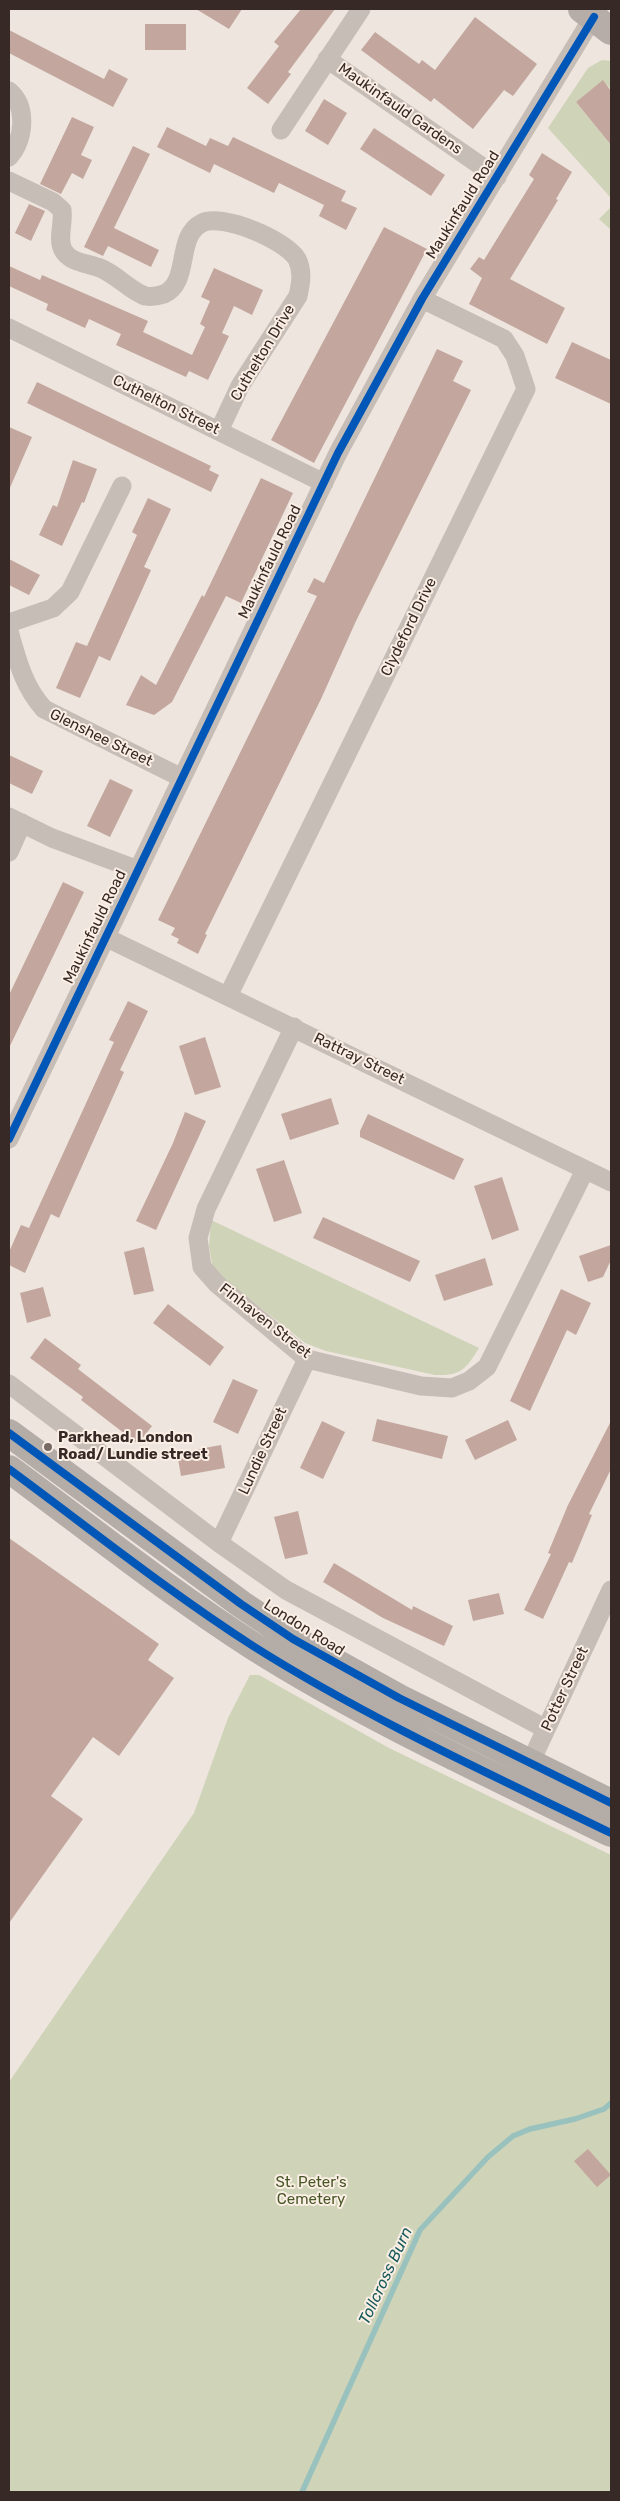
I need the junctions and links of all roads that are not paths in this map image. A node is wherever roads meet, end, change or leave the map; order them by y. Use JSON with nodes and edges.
{"nodes":[{"id":1,"x":361,"y":9,"type":"edge"},
{"id":2,"x":596,"y":17,"type":"edge"},
{"id":3,"x":327,"y":59,"type":"junction"},
{"id":4,"x":9,"y":91,"type":"edge"},
{"id":5,"x":281,"y":130,"type":"dead end"},
{"id":6,"x":9,"y":157,"type":"edge"},
{"id":7,"x":497,"y":177,"type":"junction"},
{"id":8,"x":9,"y":181,"type":"edge"},
{"id":9,"x":422,"y":298,"type":"junction"},
{"id":10,"x":11,"y":335,"type":"edge"},
{"id":11,"x":219,"y":431,"type":"junction"},
{"id":12,"x":324,"y":483,"type":"junction"},
{"id":13,"x":122,"y":486,"type":"dead end"},
{"id":14,"x":9,"y":623,"type":"edge"},
{"id":15,"x":9,"y":631,"type":"edge"},
{"id":16,"x":182,"y":778,"type":"junction"},
{"id":17,"x":16,"y":820,"type":"edge"},
{"id":18,"x":9,"y":852,"type":"edge"},
{"id":19,"x":138,"y":870,"type":"junction"},
{"id":20,"x":105,"y":937,"type":"junction"},
{"id":21,"x":228,"y":996,"type":"junction"},
{"id":22,"x":294,"y":1027,"type":"junction"},
{"id":23,"x":9,"y":1139,"type":"edge"},
{"id":24,"x":585,"y":1170,"type":"junction"},
{"id":25,"x":611,"y":1182,"type":"edge"},
{"id":26,"x":307,"y":1359,"type":"junction"},
{"id":27,"x":9,"y":1384,"type":"edge"},
{"id":28,"x":9,"y":1433,"type":"edge"},
{"id":29,"x":9,"y":1469,"type":"edge"},
{"id":30,"x":219,"y":1543,"type":"junction"},
{"id":31,"x":611,"y":1590,"type":"edge"},
{"id":32,"x":546,"y":1729,"type":"junction"},
{"id":33,"x":524,"y":1776,"type":"junction"},
{"id":34,"x":611,"y":1803,"type":"edge"},
{"id":35,"x":611,"y":1833,"type":"edge"}],
"edges":[{"from":1,"to":3,"type":"street","name":"Maukinfauld Gardens"},
{"from":2,"to":7,"type":"street","name":"Maukinfauld Road"},
{"from":3,"to":5,"type":"street","name":"Maukinfauld Gardens"},
{"from":3,"to":7,"type":"street","name":"Maukinfauld Gardens"},
{"from":4,"to":6,"type":"street"},
{"from":7,"to":9,"type":"street","name":"Maukinfauld Road"},
{"from":8,"to":11,"type":"street","name":"Cuthelton Drive"},
{"from":9,"to":12,"type":"street","name":"Maukinfauld Road"},
{"from":9,"to":21,"type":"street","name":"Clydeford Drive"},
{"from":10,"to":11,"type":"street","name":"Cuthelton Street"},
{"from":11,"to":12,"type":"street","name":"Cuthelton Street"},
{"from":12,"to":16,"type":"street","name":"Maukinfauld Road"},
{"from":13,"to":14,"type":"street"},
{"from":15,"to":16,"type":"street","name":"Glenshee Street"},
{"from":16,"to":19,"type":"street","name":"Maukinfauld Road"},
{"from":17,"to":18,"type":"street"},
{"from":17,"to":19,"type":"street"},
{"from":19,"to":20,"type":"street","name":"Maukinfauld Road"},
{"from":20,"to":21,"type":"street","name":"Rattray Street"},
{"from":20,"to":23,"type":"street","name":"Maukinfauld Road"},
{"from":21,"to":22,"type":"street","name":"Rattray Street"},
{"from":22,"to":24,"type":"street","name":"Rattray Street"},
{"from":22,"to":26,"type":"street","name":"Finhaven Street"},
{"from":24,"to":25,"type":"street","name":"Rattray Street"},
{"from":24,"to":26,"type":"street","name":"Finhaven Street"},
{"from":26,"to":30,"type":"street","name":"Lundie Street"},
{"from":27,"to":30,"type":"street"},
{"from":28,"to":33,"type":"main road","name":"London Road"},
{"from":29,"to":33,"type":"main road","name":"London Road"},
{"from":30,"to":32,"type":"street"},
{"from":31,"to":32,"type":"street","name":"Potter Street"},
{"from":32,"to":33,"type":"street","name":"Potter Street"},
{"from":33,"to":34,"type":"main road","name":"London Road"},
{"from":33,"to":35,"type":"main road","name":"London Road"}]}
